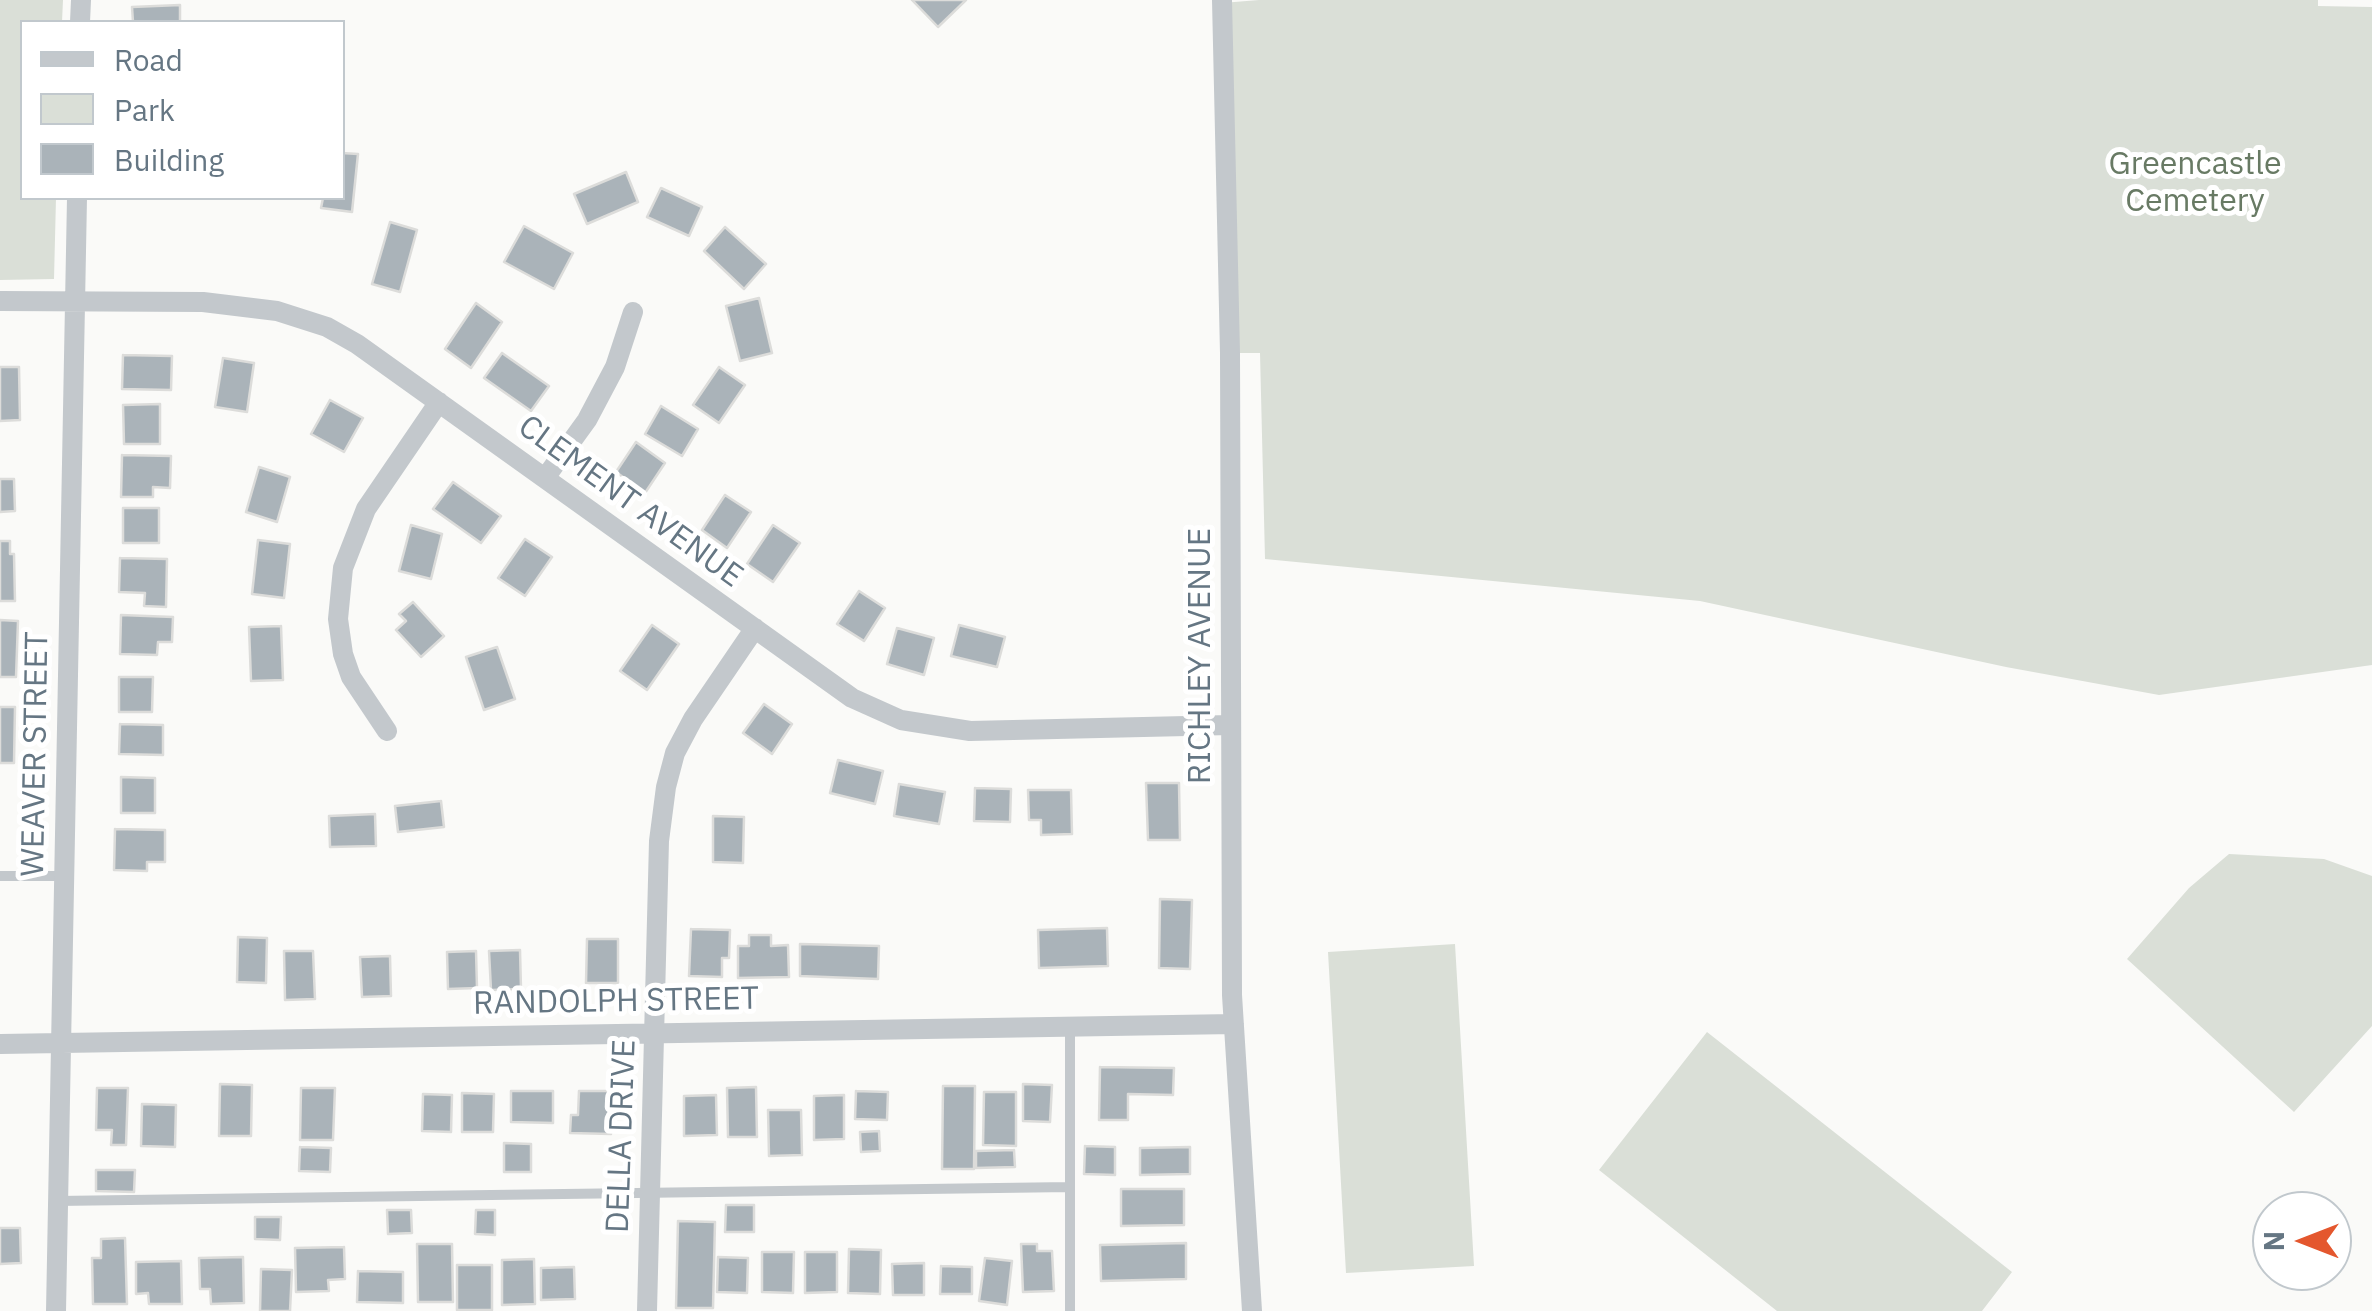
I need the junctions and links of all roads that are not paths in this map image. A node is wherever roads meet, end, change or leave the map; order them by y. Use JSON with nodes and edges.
{"nodes":[{"id":1,"x":1222,"y":0,"type":"edge"},
{"id":2,"x":77,"y":200,"type":"edge"},
{"id":3,"x":0,"y":301,"type":"edge"},
{"id":4,"x":75,"y":301,"type":"junction"},
{"id":5,"x":633,"y":312,"type":"dead end"},
{"id":6,"x":438,"y":402,"type":"junction"},
{"id":7,"x":545,"y":478,"type":"junction"},
{"id":8,"x":755,"y":628,"type":"junction"},
{"id":9,"x":1230,"y":725,"type":"junction"},
{"id":10,"x":387,"y":731,"type":"dead end"},
{"id":11,"x":0,"y":876,"type":"edge"},
{"id":12,"x":63,"y":876,"type":"junction"},
{"id":13,"x":1234,"y":1024,"type":"junction"},
{"id":14,"x":1070,"y":1026,"type":"junction"},
{"id":15,"x":654,"y":1031,"type":"junction"},
{"id":16,"x":64,"y":1043,"type":"junction"},
{"id":17,"x":0,"y":1044,"type":"edge"},
{"id":18,"x":1070,"y":1187,"type":"junction"},
{"id":19,"x":650,"y":1194,"type":"junction"},
{"id":20,"x":57,"y":1201,"type":"junction"},
{"id":21,"x":56,"y":1311,"type":"edge"},
{"id":22,"x":647,"y":1311,"type":"edge"},
{"id":23,"x":1070,"y":1311,"type":"edge"},
{"id":24,"x":1252,"y":1311,"type":"edge"}],
"edges":[{"from":1,"to":9,"type":"street","name":"RICHLEY AVENUE"},
{"from":2,"to":4,"type":"street","name":"WEAVER STREET"},
{"from":3,"to":4,"type":"street","name":"CLEMENT AVENUE"},
{"from":4,"to":6,"type":"street","name":"CLEMENT AVENUE"},
{"from":4,"to":12,"type":"street","name":"WEAVER STREET"},
{"from":5,"to":7,"type":"street"},
{"from":6,"to":7,"type":"street","name":"CLEMENT AVENUE"},
{"from":6,"to":10,"type":"street"},
{"from":7,"to":8,"type":"street","name":"CLEMENT AVENUE"},
{"from":8,"to":9,"type":"street","name":"CLEMENT AVENUE"},
{"from":8,"to":15,"type":"street","name":"DELLA DRIVE"},
{"from":9,"to":13,"type":"street","name":"RICHLEY AVENUE"},
{"from":11,"to":12,"type":"lane"},
{"from":12,"to":16,"type":"street","name":"WEAVER STREET"},
{"from":13,"to":14,"type":"street","name":"RANDOLPH STREET"},
{"from":13,"to":24,"type":"street","name":"RICHLEY AVENUE"},
{"from":14,"to":15,"type":"street","name":"RANDOLPH STREET"},
{"from":14,"to":18,"type":"lane"},
{"from":15,"to":16,"type":"street","name":"RANDOLPH STREET"},
{"from":15,"to":19,"type":"street","name":"DELLA DRIVE"},
{"from":16,"to":17,"type":"street","name":"RANDOLPH STREET"},
{"from":16,"to":20,"type":"street","name":"WEAVER STREET"},
{"from":18,"to":19,"type":"lane"},
{"from":18,"to":23,"type":"lane"},
{"from":19,"to":20,"type":"lane"},
{"from":19,"to":22,"type":"street","name":"DELLA DRIVE"},
{"from":20,"to":21,"type":"street","name":"WEAVER STREET"}]}
